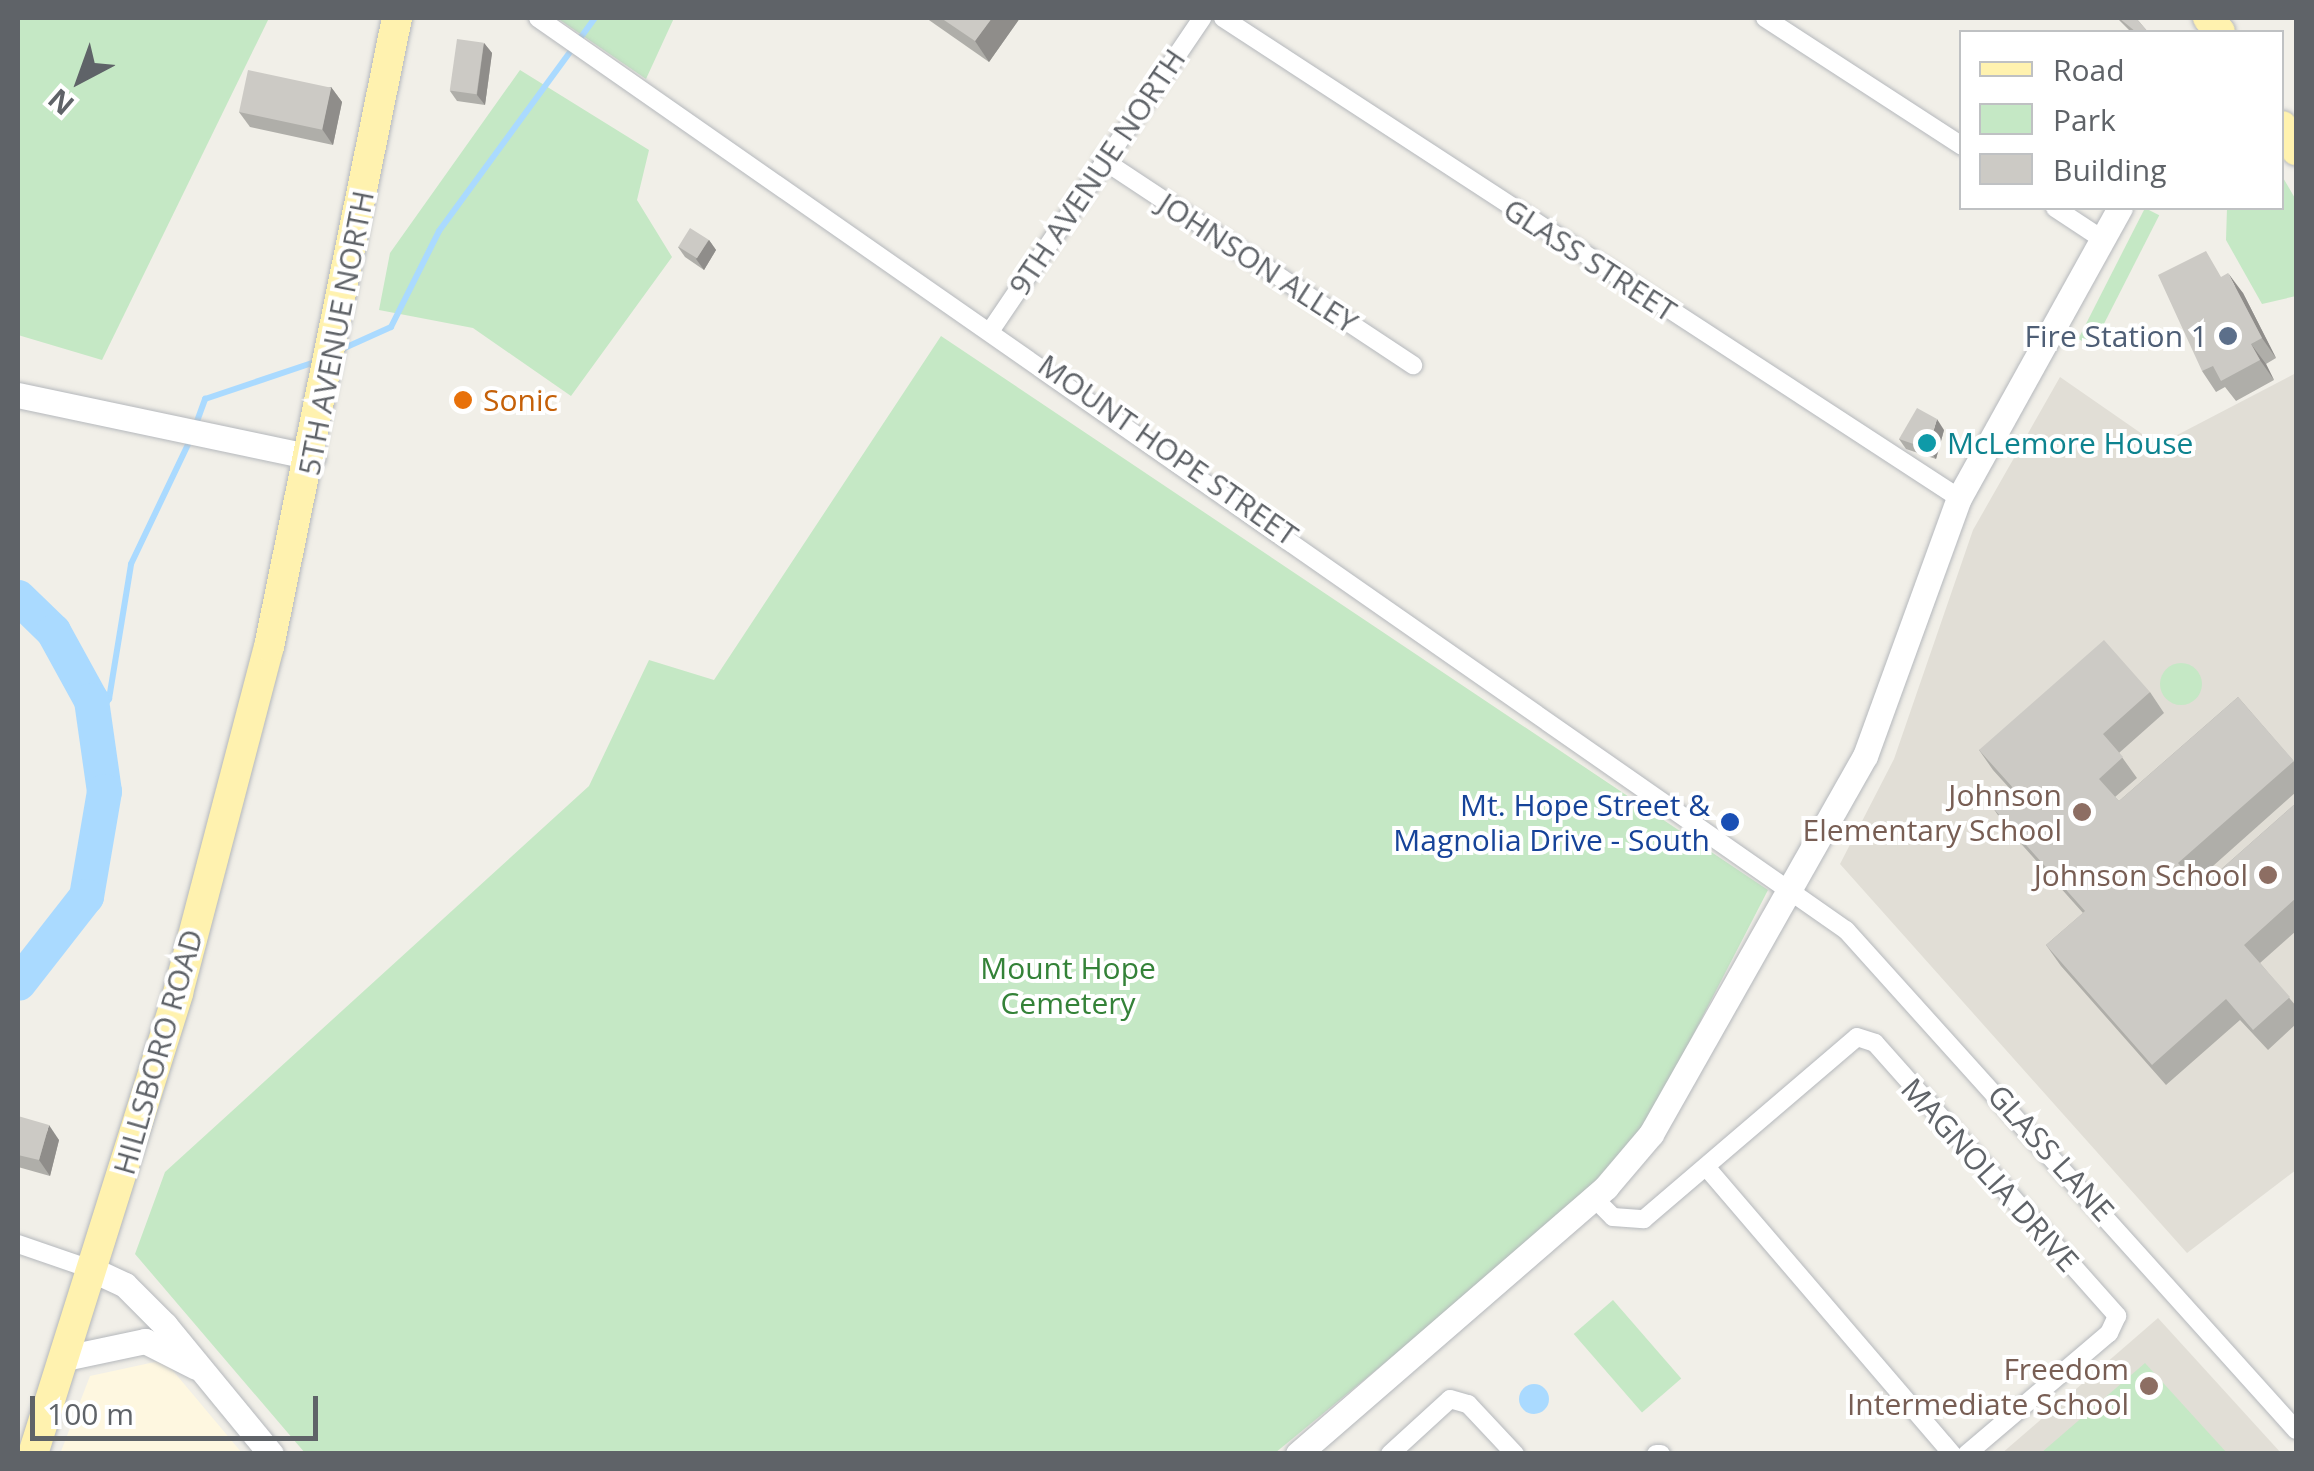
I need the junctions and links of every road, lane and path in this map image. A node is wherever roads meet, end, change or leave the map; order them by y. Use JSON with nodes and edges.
{"nodes":[{"id":1,"x":397,"y":18,"type":"edge"},
{"id":2,"x":1202,"y":18,"type":"edge"},
{"id":3,"x":1223,"y":18,"type":"edge"},
{"id":4,"x":1766,"y":18,"type":"edge"},
{"id":5,"x":543,"y":22,"type":"edge"},
{"id":6,"x":1959,"y":144,"type":"edge"},
{"id":7,"x":1103,"y":160,"type":"junction"},
{"id":8,"x":2057,"y":210,"type":"edge"},
{"id":9,"x":2119,"y":210,"type":"edge"},
{"id":10,"x":2102,"y":239,"type":"junction"},
{"id":11,"x":993,"y":326,"type":"junction"},
{"id":12,"x":1413,"y":365,"type":"dead end"},
{"id":13,"x":18,"y":395,"type":"edge"},
{"id":14,"x":313,"y":456,"type":"junction"},
{"id":15,"x":1960,"y":498,"type":"junction"},
{"id":16,"x":269,"y":646,"type":"joint"},
{"id":17,"x":1794,"y":890,"type":"junction"},
{"id":18,"x":1707,"y":1168,"type":"junction"},
{"id":19,"x":1594,"y":1198,"type":"junction"},
{"id":20,"x":18,"y":1244,"type":"edge"},
{"id":21,"x":94,"y":1270,"type":"junction"},
{"id":22,"x":65,"y":1358,"type":"junction"},
{"id":23,"x":208,"y":1373,"type":"junction"},
{"id":24,"x":2296,"y":1430,"type":"edge"},
{"id":25,"x":33,"y":1454,"type":"edge"},
{"id":26,"x":272,"y":1454,"type":"edge"},
{"id":27,"x":1298,"y":1454,"type":"edge"},
{"id":28,"x":1390,"y":1454,"type":"edge"},
{"id":29,"x":1516,"y":1454,"type":"edge"},
{"id":30,"x":1952,"y":1454,"type":"edge"},
{"id":31,"x":1967,"y":1454,"type":"edge"}],
"edges":[{"from":1,"to":14,"type":"main road","name":"5TH AVENUE NORTH"},
{"from":2,"to":7,"type":"street","name":"9TH AVENUE NORTH"},
{"from":3,"to":15,"type":"street","name":"GLASS STREET"},
{"from":4,"to":6,"type":"street"},
{"from":5,"to":11,"type":"street","name":"MOUNT HOPE STREET"},
{"from":7,"to":11,"type":"street","name":"9TH AVENUE NORTH"},
{"from":7,"to":12,"type":"street","name":"JOHNSON ALLEY"},
{"from":8,"to":10,"type":"street"},
{"from":9,"to":10,"type":"street"},
{"from":10,"to":15,"type":"street"},
{"from":11,"to":17,"type":"street","name":"MOUNT HOPE STREET"},
{"from":13,"to":14,"type":"street"},
{"from":14,"to":16,"type":"main road","name":"5TH AVENUE NORTH"},
{"from":15,"to":17,"type":"street"},
{"from":16,"to":21,"type":"main road","name":"HILLSBORO ROAD"},
{"from":17,"to":19,"type":"street"},
{"from":17,"to":24,"type":"street","name":"GLASS LANE"},
{"from":18,"to":19,"type":"street","name":"MAGNOLIA DRIVE"},
{"from":18,"to":30,"type":"street"},
{"from":18,"to":31,"type":"street","name":"MAGNOLIA DRIVE"},
{"from":19,"to":27,"type":"street"},
{"from":20,"to":21,"type":"street"},
{"from":21,"to":22,"type":"main road","name":"HILLSBORO ROAD"},
{"from":21,"to":23,"type":"street"},
{"from":22,"to":23,"type":"street"},
{"from":22,"to":25,"type":"main road","name":"HILLSBORO ROAD"},
{"from":23,"to":26,"type":"street"},
{"from":28,"to":29,"type":"street"}]}
